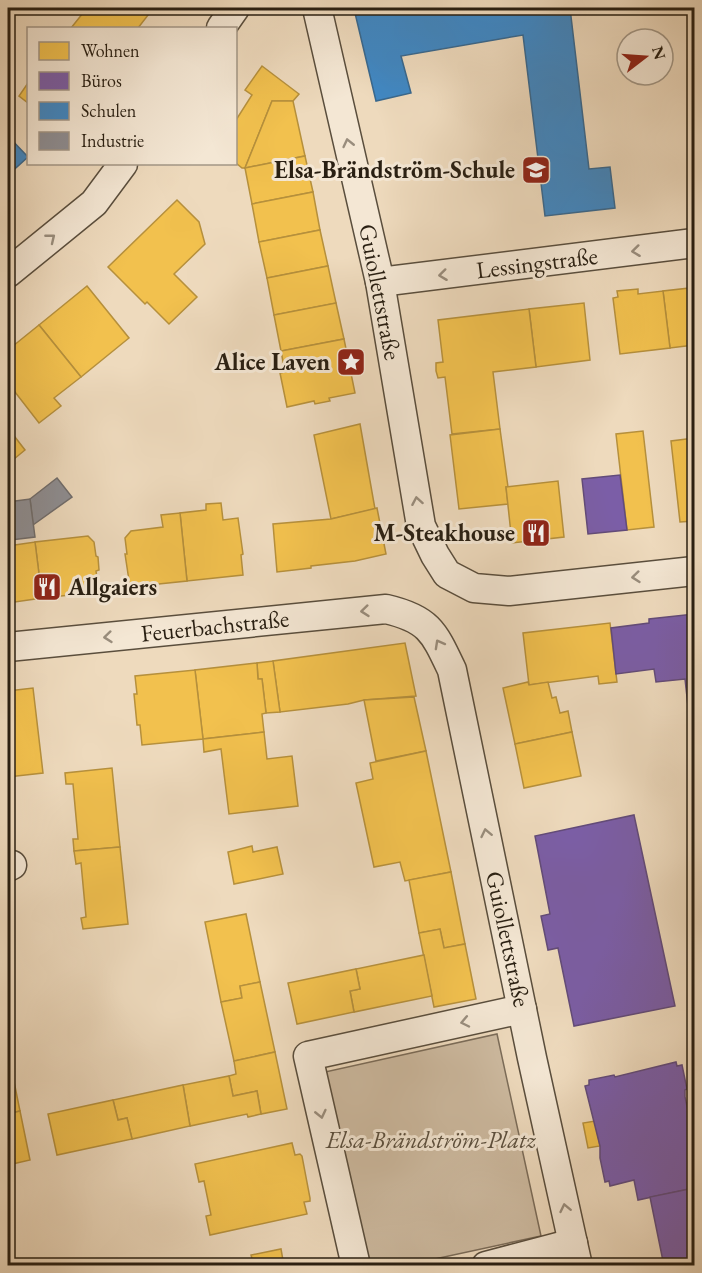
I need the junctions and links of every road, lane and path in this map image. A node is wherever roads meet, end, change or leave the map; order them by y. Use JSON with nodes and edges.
{"nodes":[{"id":1,"x":234,"y":8,"type":"edge"},
{"id":2,"x":317,"y":8,"type":"edge"},
{"id":3,"x":222,"y":27,"type":"edge"},
{"id":4,"x":122,"y":165,"type":"edge"},
{"id":5,"x":694,"y":243,"type":"edge"},
{"id":6,"x":8,"y":273,"type":"edge"},
{"id":7,"x":380,"y":282,"type":"junction"},
{"id":8,"x":694,"y":571,"type":"edge"},
{"id":9,"x":421,"y":621,"type":"joint"},
{"id":10,"x":8,"y":647,"type":"edge"},
{"id":11,"x":522,"y":1009,"type":"junction"},
{"id":12,"x":575,"y":1254,"type":"edge"},
{"id":13,"x":356,"y":1266,"type":"edge"},
{"id":14,"x":486,"y":1266,"type":"edge"}],
"edges":[{"from":1,"to":3,"type":"street"},
{"from":7,"to":2,"type":"street","name":"Guiollettstraße","one_way":true},
{"from":6,"to":4,"type":"street","one_way":true},
{"from":5,"to":7,"type":"street","name":"Lessingstraße","one_way":true},
{"from":8,"to":7,"type":"street","name":"Guiollettstraße","one_way":true},
{"from":9,"to":10,"type":"street","name":"Feuerbachstraße","one_way":true},
{"from":11,"to":9,"type":"street","name":"Guiollettstraße","one_way":true},
{"from":12,"to":11,"type":"street","name":"Guiollettstraße","one_way":true},
{"from":11,"to":13,"type":"street","one_way":true},
{"from":12,"to":14,"type":"street"}]}
